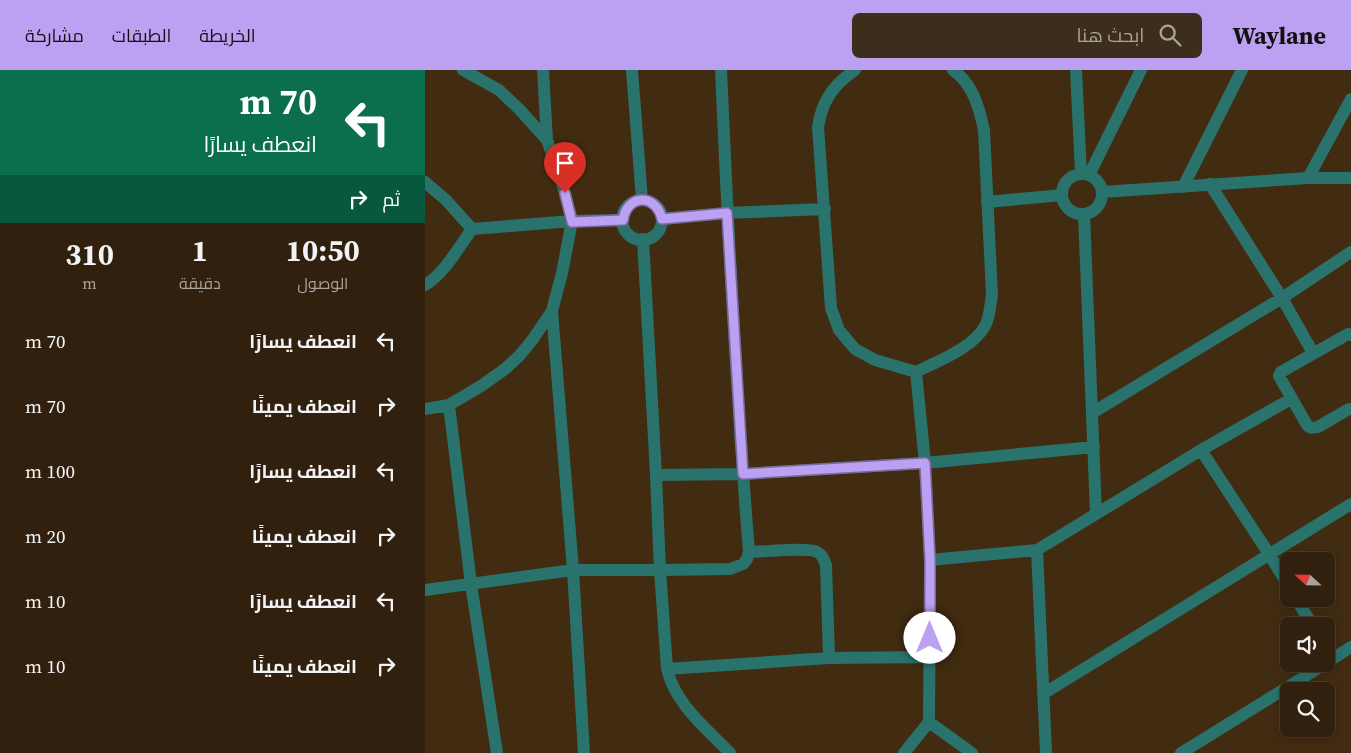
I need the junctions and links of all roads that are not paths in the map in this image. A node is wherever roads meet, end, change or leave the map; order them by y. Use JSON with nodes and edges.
{"nodes":[{"id":1,"x":463,"y":70,"type":"edge"},
{"id":2,"x":543,"y":70,"type":"edge"},
{"id":3,"x":632,"y":70,"type":"edge"},
{"id":4,"x":721,"y":70,"type":"edge"},
{"id":5,"x":855,"y":70,"type":"edge"},
{"id":6,"x":953,"y":70,"type":"edge"},
{"id":7,"x":1076,"y":70,"type":"edge"},
{"id":8,"x":1141,"y":70,"type":"edge"},
{"id":9,"x":1242,"y":70,"type":"edge"},
{"id":10,"x":1351,"y":99,"type":"edge"},
{"id":11,"x":547,"y":140,"type":"junction"},
{"id":12,"x":1085,"y":174,"type":"junction"},
{"id":13,"x":1308,"y":178,"type":"junction"},
{"id":14,"x":1351,"y":178,"type":"edge"},
{"id":15,"x":425,"y":182,"type":"edge"},
{"id":16,"x":1210,"y":184,"type":"junction"},
{"id":17,"x":1183,"y":187,"type":"junction"},
{"id":18,"x":1102,"y":192,"type":"junction"},
{"id":19,"x":1062,"y":195,"type":"junction"},
{"id":20,"x":642,"y":200,"type":"junction"},
{"id":21,"x":987,"y":202,"type":"junction"},
{"id":22,"x":825,"y":209,"type":"junction"},
{"id":23,"x":727,"y":213,"type":"junction"},
{"id":24,"x":1084,"y":214,"type":"junction"},
{"id":25,"x":662,"y":219,"type":"junction"},
{"id":26,"x":623,"y":220,"type":"junction"},
{"id":27,"x":572,"y":222,"type":"junction"},
{"id":28,"x":472,"y":230,"type":"junction"},
{"id":29,"x":643,"y":239,"type":"junction"},
{"id":30,"x":1351,"y":252,"type":"edge"},
{"id":31,"x":425,"y":285,"type":"edge"},
{"id":32,"x":1281,"y":298,"type":"junction"},
{"id":33,"x":552,"y":311,"type":"junction"},
{"id":34,"x":1351,"y":334,"type":"edge"},
{"id":35,"x":1313,"y":353,"type":"junction"},
{"id":36,"x":917,"y":372,"type":"junction"},
{"id":37,"x":1291,"y":399,"type":"junction"},
{"id":38,"x":449,"y":405,"type":"junction"},
{"id":39,"x":425,"y":409,"type":"edge"},
{"id":40,"x":1350,"y":410,"type":"edge"},
{"id":41,"x":1092,"y":413,"type":"junction"},
{"id":42,"x":1094,"y":447,"type":"junction"},
{"id":43,"x":1201,"y":450,"type":"junction"},
{"id":44,"x":925,"y":463,"type":"junction"},
{"id":45,"x":743,"y":474,"type":"junction"},
{"id":46,"x":657,"y":475,"type":"junction"},
{"id":47,"x":1351,"y":504,"type":"edge"},
{"id":48,"x":1096,"y":514,"type":"junction"},
{"id":49,"x":1037,"y":550,"type":"junction"},
{"id":50,"x":749,"y":552,"type":"junction"},
{"id":51,"x":1269,"y":554,"type":"junction"},
{"id":52,"x":930,"y":560,"type":"junction"},
{"id":53,"x":573,"y":570,"type":"junction"},
{"id":54,"x":660,"y":570,"type":"junction"},
{"id":55,"x":1280,"y":572,"type":"edge"},
{"id":56,"x":471,"y":584,"type":"junction"},
{"id":57,"x":425,"y":590,"type":"edge"},
{"id":58,"x":1351,"y":647,"type":"edge"},
{"id":59,"x":1335,"y":654,"type":"edge"},
{"id":60,"x":930,"y":657,"type":"junction"},
{"id":61,"x":829,"y":658,"type":"junction"},
{"id":62,"x":667,"y":669,"type":"junction"},
{"id":63,"x":1305,"y":672,"type":"edge"},
{"id":64,"x":1043,"y":694,"type":"junction"},
{"id":65,"x":929,"y":722,"type":"junction"},
{"id":66,"x":583,"y":748,"type":"edge"},
{"id":67,"x":726,"y":752,"type":"edge"},
{"id":68,"x":497,"y":753,"type":"edge"},
{"id":69,"x":592,"y":753,"type":"edge"},
{"id":70,"x":904,"y":753,"type":"edge"},
{"id":71,"x":972,"y":753,"type":"edge"},
{"id":72,"x":1046,"y":753,"type":"edge"},
{"id":73,"x":1181,"y":753,"type":"edge"}],
"edges":[{"from":1,"to":11,"type":"street"},
{"from":2,"to":11,"type":"street"},
{"from":3,"to":20,"type":"street"},
{"from":4,"to":23,"type":"street"},
{"from":5,"to":22,"type":"street"},
{"from":6,"to":21,"type":"street"},
{"from":7,"to":12,"type":"street"},
{"from":8,"to":12,"type":"street"},
{"from":9,"to":17,"type":"street"},
{"from":10,"to":13,"type":"street"},
{"from":11,"to":27,"type":"street"},
{"from":12,"to":18,"type":"street"},
{"from":12,"to":19,"type":"street"},
{"from":13,"to":14,"type":"street"},
{"from":13,"to":16,"type":"street"},
{"from":15,"to":28,"type":"street"},
{"from":16,"to":17,"type":"street"},
{"from":16,"to":32,"type":"street"},
{"from":17,"to":18,"type":"street"},
{"from":18,"to":24,"type":"street"},
{"from":19,"to":21,"type":"street"},
{"from":19,"to":24,"type":"street"},
{"from":20,"to":25,"type":"street"},
{"from":20,"to":26,"type":"street"},
{"from":21,"to":36,"type":"street"},
{"from":22,"to":23,"type":"street"},
{"from":22,"to":36,"type":"street"},
{"from":23,"to":25,"type":"street"},
{"from":23,"to":45,"type":"street"},
{"from":24,"to":41,"type":"street"},
{"from":25,"to":29,"type":"street"},
{"from":26,"to":27,"type":"street"},
{"from":26,"to":29,"type":"street"},
{"from":27,"to":28,"type":"street"},
{"from":27,"to":33,"type":"street"},
{"from":28,"to":31,"type":"street"},
{"from":29,"to":46,"type":"street"},
{"from":30,"to":32,"type":"street"},
{"from":32,"to":35,"type":"street"},
{"from":32,"to":41,"type":"street"},
{"from":33,"to":38,"type":"street"},
{"from":33,"to":53,"type":"street"},
{"from":34,"to":35,"type":"street"},
{"from":35,"to":37,"type":"street"},
{"from":36,"to":44,"type":"street"},
{"from":37,"to":40,"type":"street"},
{"from":37,"to":43,"type":"street"},
{"from":38,"to":39,"type":"street"},
{"from":38,"to":56,"type":"street"},
{"from":41,"to":42,"type":"street"},
{"from":42,"to":44,"type":"street"},
{"from":42,"to":48,"type":"street"},
{"from":43,"to":48,"type":"street"},
{"from":43,"to":51,"type":"street"},
{"from":44,"to":45,"type":"street"},
{"from":44,"to":52,"type":"street"},
{"from":45,"to":46,"type":"street"},
{"from":45,"to":50,"type":"street"},
{"from":46,"to":54,"type":"street"},
{"from":47,"to":51,"type":"street"},
{"from":48,"to":49,"type":"street"},
{"from":49,"to":52,"type":"street"},
{"from":49,"to":64,"type":"street"},
{"from":50,"to":54,"type":"street"},
{"from":50,"to":61,"type":"street"},
{"from":51,"to":55,"type":"street"},
{"from":51,"to":64,"type":"street"},
{"from":52,"to":60,"type":"street"},
{"from":53,"to":54,"type":"street"},
{"from":53,"to":56,"type":"street"},
{"from":53,"to":66,"type":"street"},
{"from":54,"to":62,"type":"street"},
{"from":56,"to":57,"type":"street"},
{"from":56,"to":68,"type":"street"},
{"from":58,"to":59,"type":"street"},
{"from":60,"to":61,"type":"street"},
{"from":60,"to":65,"type":"street"},
{"from":61,"to":62,"type":"street"},
{"from":62,"to":67,"type":"street"},
{"from":63,"to":73,"type":"street"},
{"from":64,"to":72,"type":"street"},
{"from":65,"to":70,"type":"street"},
{"from":65,"to":71,"type":"street"},
{"from":66,"to":69,"type":"street"}]}
